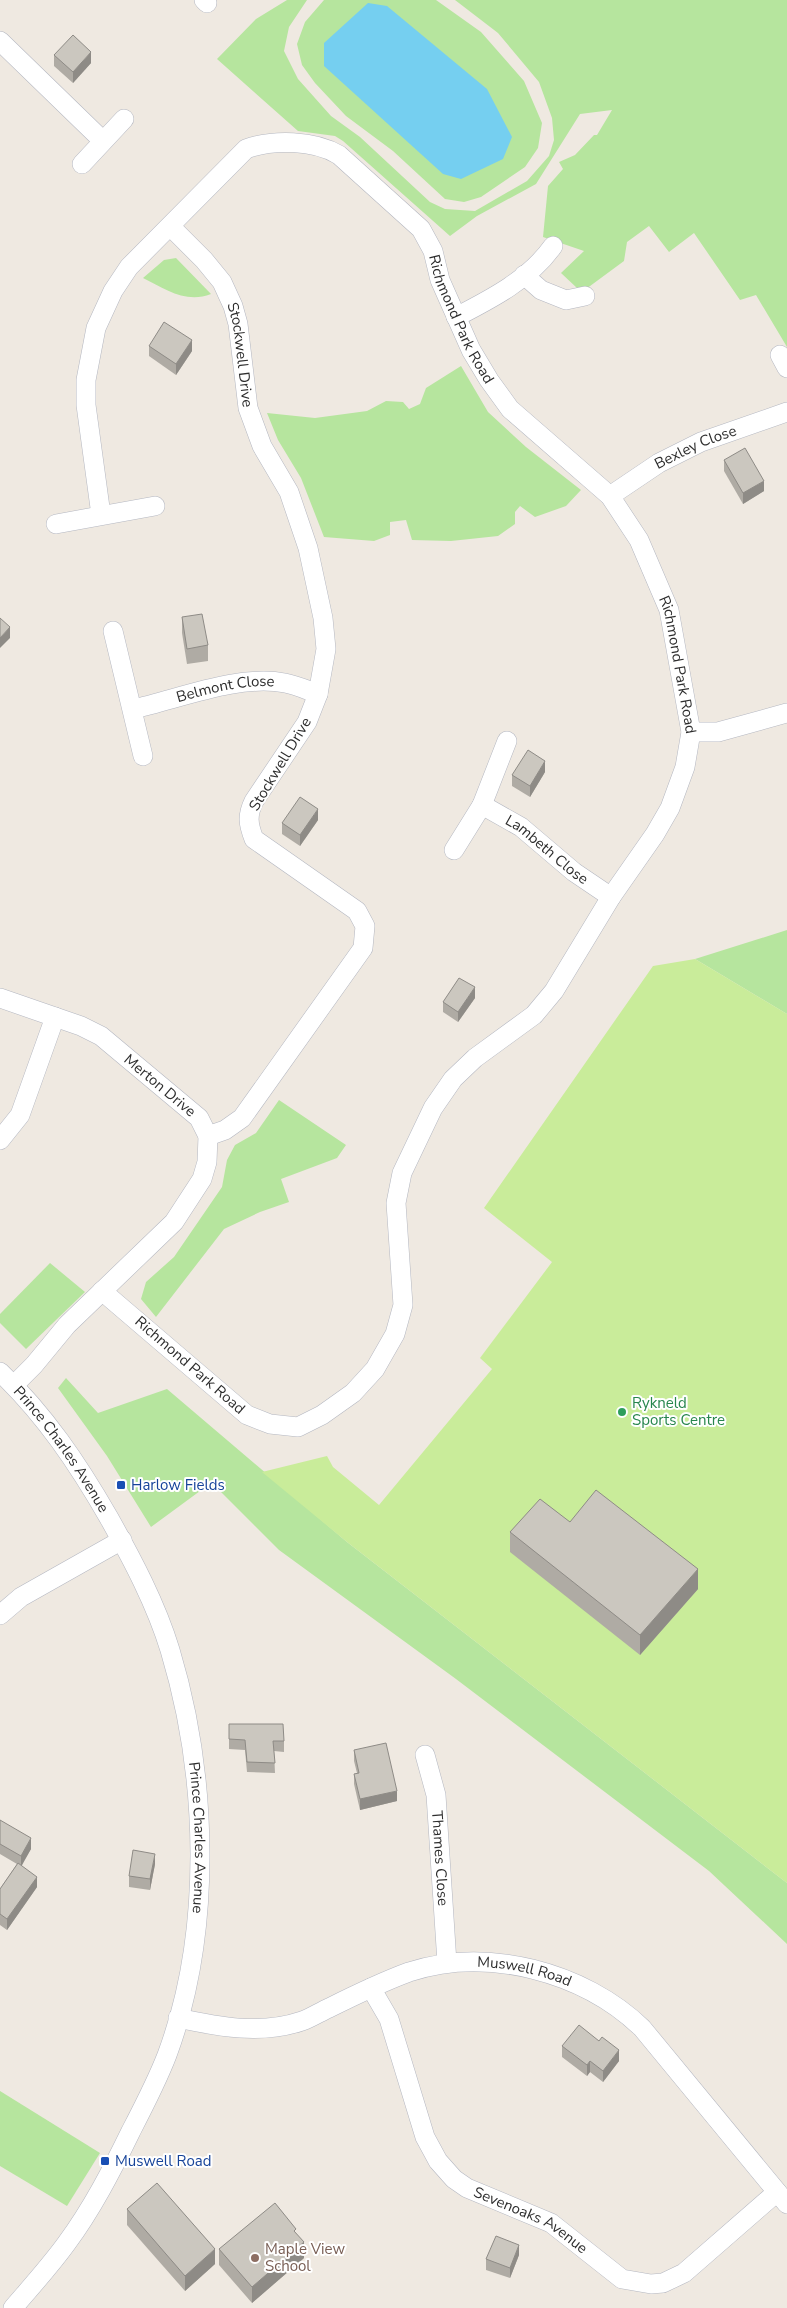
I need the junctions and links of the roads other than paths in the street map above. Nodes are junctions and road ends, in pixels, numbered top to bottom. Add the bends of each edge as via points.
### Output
1 (0, 41) edge
2 (124, 119) dead end
3 (102, 141) junction
4 (82, 164) dead end
5 (170, 227) junction
6 (553, 246) dead end
7 (524, 275) junction
8 (585, 296) dead end
9 (456, 317) junction
10 (787, 412) edge
11 (610, 496) junction
12 (155, 506) dead end
13 (101, 515) junction
14 (56, 524) dead end
15 (114, 631) dead end
16 (318, 694) junction
17 (133, 709) junction
18 (787, 713) edge
19 (691, 732) junction
20 (507, 741) dead end
21 (143, 756) dead end
22 (482, 805) junction
23 (454, 850) dead end
24 (611, 897) junction
25 (0, 998) edge
26 (55, 1017) junction
27 (208, 1136) junction
28 (0, 1140) edge
29 (102, 1291) junction
30 (0, 1372) edge
31 (14, 1385) junction
32 (122, 1540) junction
33 (0, 1614) edge
34 (426, 1755) dead end
35 (447, 1963) junction
36 (370, 1988) junction
37 (178, 2018) junction
38 (782, 2198) edge
39 (13, 2308) edge

1 - 3 street
2 - 3 street
3 - 4 street
5 - 9 street, Richmond Park Road via 246,149 262,143 328,148 421,229 433,251 440,280
5 - 13 street, Richmond Park Road via 129,267 96,328 86,380 86,405
5 - 16 street, Stockwell Drive via 222,282 233,306 248,408 262,446 289,492 318,589 326,649
6 - 7 street via 542,262
7 - 8 street via 541,290 566,300
7 - 9 street
9 - 11 street, Richmond Park Road via 489,380 510,409
10 - 11 street, Bexley Close via 701,442 659,463
11 - 19 street, Richmond Park Road via 639,540 669,610
12 - 13 street
13 - 14 street
15 - 17 street
16 - 17 street, Belmont Close via 285,683 257,681 196,691
16 - 27 street, Stockwell Drive via 307,722 254,801 248,813 248,826 254,839 357,911 365,926 363,948 242,1118 225,1130
17 - 21 street
18 - 19 street via 718,732
19 - 24 street, Richmond Park Road via 685,767 670,808
20 - 22 street
22 - 23 street
22 - 24 street, Lambeth Close via 521,827 574,872
24 - 29 street, Richmond Park Road via 554,992 528,1020 475,1058 454,1079 433,1108 402,1173 396,1203 403,1305 395,1334 376,1370 353,1393 298,1427 270,1424 247,1416
25 - 26 street, Merton Drive
26 - 27 street, Merton Drive via 101,1036 199,1118
26 - 28 street via 20,1115
27 - 29 street via 207,1162 202,1179 174,1222
29 - 31 street
30 - 31 street, Prince Charles Avenue
31 - 32 street, Prince Charles Avenue via 53,1429 84,1474
32 - 33 street via 30,1592
32 - 37 street, Prince Charles Avenue via 170,1648 182,1698 198,1801 202,1852 199,1887 186,1984
34 - 35 street, Thames Close via 436,1795
35 - 36 street, Muswell Road via 411,1972
35 - 38 street, Muswell Road via 480,1961 522,1968 576,1984 615,2006 652,2038
36 - 37 street, Muswell Road via 303,2021 276,2027 213,2026
36 - 38 street, Sevenoaks Avenue via 389,2019 425,2137 446,2172 467,2188 551,2223 622,2279 651,2284 675,2278
37 - 39 street, Prince Charles Avenue via 166,2056 100,2192 66,2244

